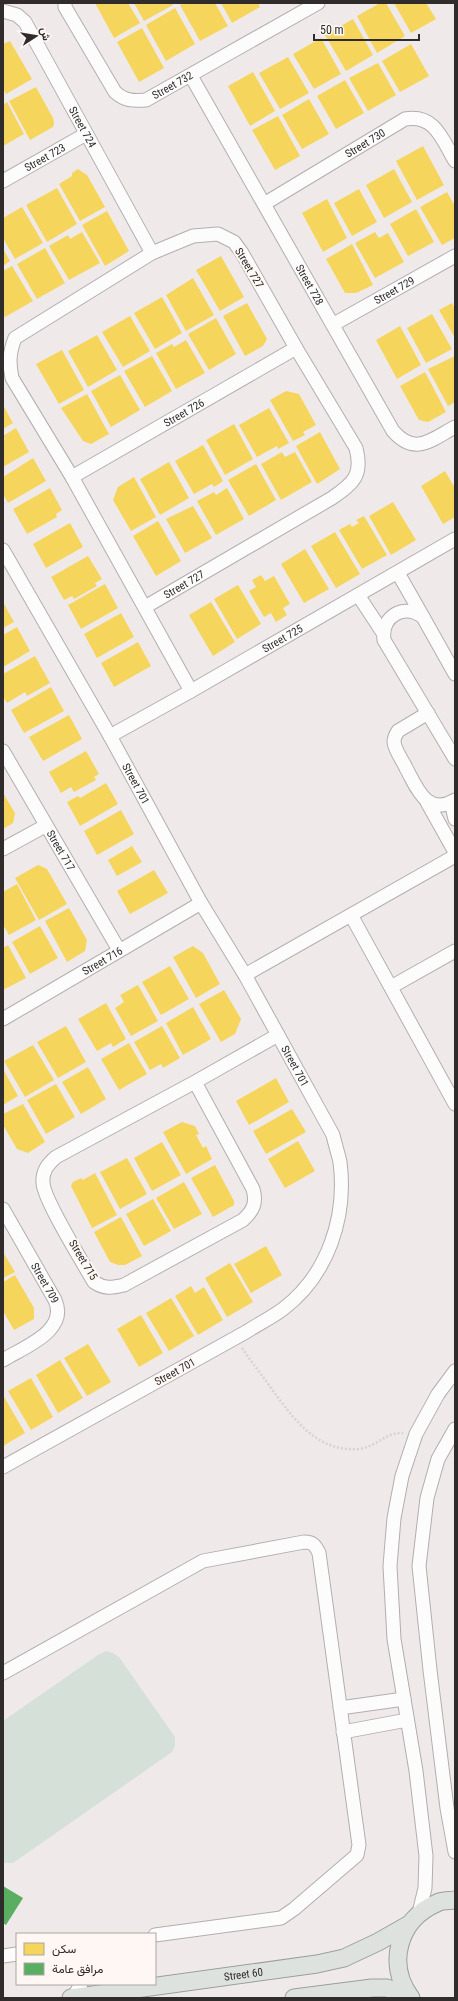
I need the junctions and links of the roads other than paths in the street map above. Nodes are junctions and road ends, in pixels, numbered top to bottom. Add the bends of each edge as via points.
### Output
1 (65, 3) edge
2 (318, 3) edge
3 (3, 11) edge
4 (191, 76) junction
5 (86, 134) junction
6 (455, 161) edge
7 (3, 181) edge
8 (264, 204) junction
9 (152, 253) junction
10 (455, 256) edge
11 (334, 324) junction
12 (296, 348) junction
13 (455, 427) edge
14 (72, 477) junction
15 (455, 540) edge
16 (3, 550) edge
17 (398, 573) junction
18 (358, 595) junction
19 (145, 607) junction
20 (423, 617) junction
21 (383, 633) junction
22 (455, 674) edge
23 (191, 691) junction
24 (428, 713) junction
25 (110, 736) junction
26 (3, 751) edge
27 (455, 759) edge
28 (453, 801) edge
29 (428, 802) junction
30 (455, 819) edge
31 (46, 826) junction
32 (3, 849) edge
33 (455, 852) edge
34 (455, 856) edge
35 (201, 903) junction
36 (351, 915) junction
37 (119, 950) junction
38 (455, 951) edge
39 (245, 975) junction
40 (391, 987) junction
41 (3, 1019) edge
42 (278, 1035) junction
43 (195, 1082) junction
44 (455, 1104) edge
45 (3, 1209) edge
46 (3, 1360) edge
47 (455, 1371) edge
48 (455, 1428) edge
49 (3, 1467) edge
50 (3, 1673) edge
51 (404, 1699) junction
52 (340, 1708) junction
53 (407, 1720) junction
54 (343, 1732) junction
55 (455, 1852) edge
56 (455, 1900) edge
57 (413, 1919) junction
58 (156, 1935) edge
59 (16, 1954) edge
60 (3, 1956) edge
61 (156, 1983) edge
62 (80, 1985) edge
63 (135, 1985) edge
64 (109, 1988) edge
65 (72, 1998) edge
66 (294, 1998) edge
67 (411, 1998) edge

1 - 4 street, Street 732 via 108,82 123,99 146,100
2 - 4 street, Street 732
3 - 5 street, Street 724 via 17,15 25,22
4 - 8 street, Street 728
5 - 7 street, Street 723
5 - 9 street, Street 724
6 - 8 street, Street 730 via 436,128 427,121 416,118 405,120
8 - 11 street, Street 728
9 - 12 street, Street 727 via 193,236 206,234 218,234 234,242
9 - 14 street, Street 727 via 16,338 10,353 12,378
10 - 11 street, Street 729
11 - 13 street, Street 728 via 393,431 400,438 409,444 419,445
12 - 14 street, Street 726
12 - 19 street, Street 727 via 356,448 360,462 357,477 332,498
14 - 19 street, Street 727
15 - 17 street, Street 725
16 - 25 street, Street 701
17 - 18 street, Street 725
17 - 20 street
18 - 21 street
18 - 23 street, Street 725
19 - 23 street, Street 727
20 - 21 street via 411,611 398,612 387,620
20 - 22 street
21 - 24 street via 384,640
23 - 25 street, Street 725
24 - 27 street
24 - 29 street via 398,731 394,740 394,745 422,798
25 - 35 street, Street 701
26 - 31 street, Street 717
28 - 29 street via 439,805
28 - 30 street
29 - 33 street
31 - 32 street
31 - 37 street, Street 717
34 - 36 street
35 - 37 street, Street 716
35 - 39 street, Street 701
36 - 39 street
36 - 40 street
37 - 41 street, Street 716
38 - 40 street
39 - 42 street, Street 701
40 - 44 street
42 - 43 street, Street 715
42 - 49 street, Street 701 via 333,1135 340,1161 339,1212 328,1252 317,1273 283,1309 234,1339
43 - 43 street, Street 715 via 56,1157 48,1164 44,1173 44,1192 94,1282 100,1286 107,1288 124,1285 243,1220 254,1207 256,1196 253,1189
45 - 46 street, Street 709 via 58,1307 53,1328 45,1336
47 - 51 street via 438,1394 416,1434 402,1476 394,1518 390,1566 394,1639
48 - 55 street via 438,1459 427,1498 419,1566 445,1793
50 - 52 street via 203,1561 311,1542 319,1553
51 - 52 street
51 - 53 street
52 - 54 street
53 - 54 street
53 - 57 street via 426,1856 425,1888
54 - 58 street via 359,1845 354,1859 281,1918
56 - 57 main road, Street 60 via 438,1902
57 - 61 main road, Street 60 via 378,1942 344,1958 317,1964
57 - 67 main road via 398,1948 399,1974
59 - 60 street
62 - 65 street
63 - 64 main road, Street 60
64 - 65 main road, Street 60
66 - 67 main road via 372,1988 387,1988

